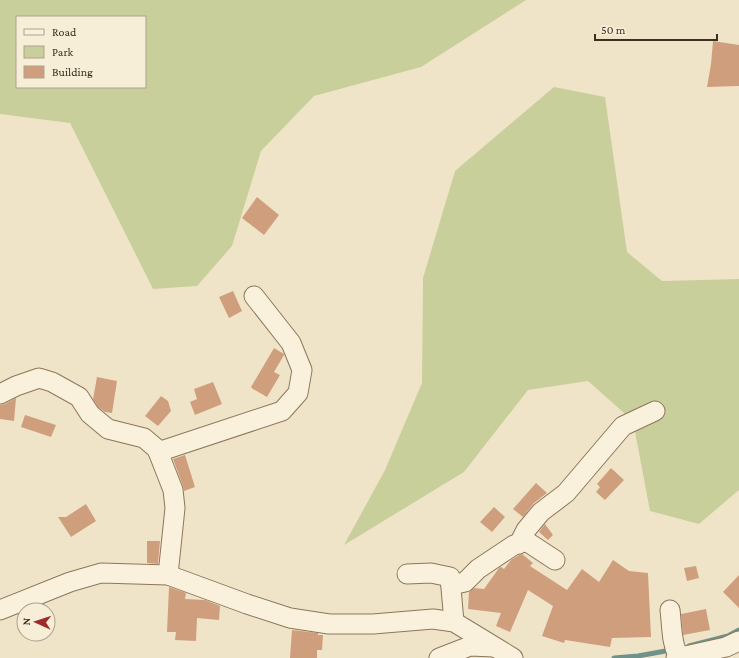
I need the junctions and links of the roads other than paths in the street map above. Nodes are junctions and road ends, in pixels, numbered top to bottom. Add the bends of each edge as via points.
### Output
1 (254, 296) dead end
2 (0, 394) edge
3 (655, 410) dead end
4 (158, 452) junction
5 (519, 544) junction
6 (555, 560) dead end
7 (407, 574) dead end
8 (168, 575) junction
9 (451, 585) junction
10 (0, 610) edge
11 (670, 610) dead end
12 (454, 622) junction
13 (739, 641) edge
14 (495, 647) junction
15 (677, 652) edge
16 (438, 658) edge
17 (513, 658) edge

1 - 4 street via 291,343 302,370 298,393 282,411
2 - 4 street via 39,378 52,382 79,397 90,414 108,429 144,438
3 - 5 street via 623,426 566,493 541,512 526,530
4 - 8 street via 173,490 175,508
5 - 6 street via 526,541
5 - 9 street via 478,569 466,582
7 - 9 street via 431,573 450,577
8 - 10 street via 101,573 70,582
8 - 12 street via 290,618 329,624 373,624 433,619
9 - 12 street
11 - 15 street
12 - 14 street
13 - 15 street via 726,647
14 - 16 street via 470,646
14 - 17 street

